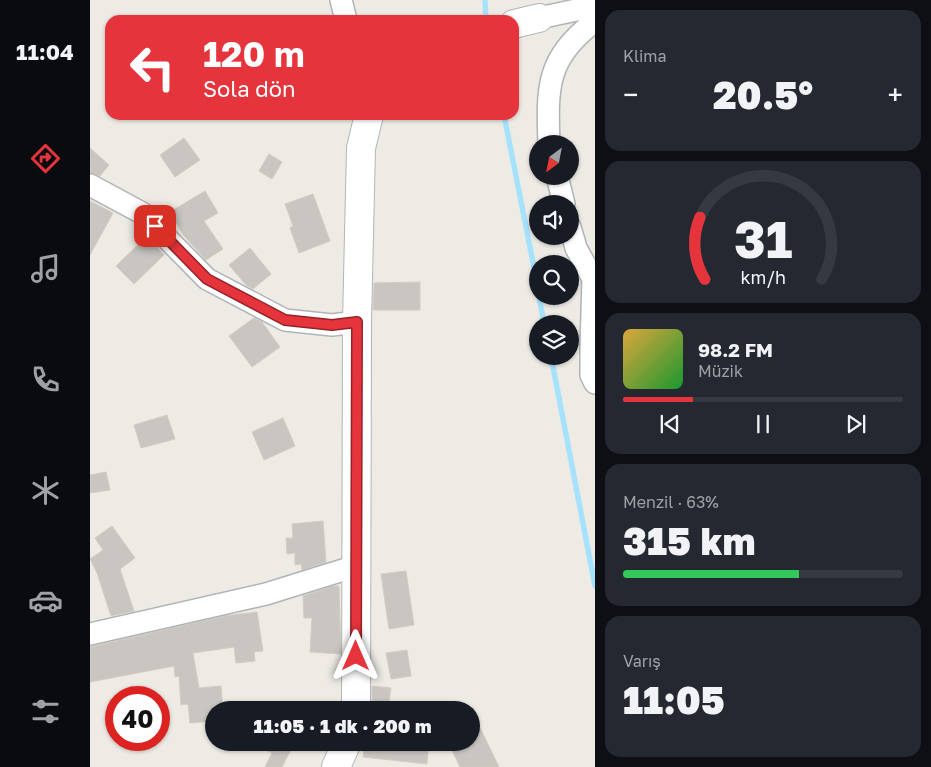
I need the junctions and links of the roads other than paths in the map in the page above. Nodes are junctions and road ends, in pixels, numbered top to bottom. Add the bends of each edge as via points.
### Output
1 (341, 0) edge
2 (595, 6) edge
3 (345, 15) edge
4 (526, 21) edge
5 (595, 22) edge
6 (368, 120) edge
7 (549, 135) edge
8 (90, 186) edge
9 (575, 245) edge
10 (357, 322) junction
11 (595, 383) edge
12 (356, 566) junction
13 (90, 634) edge
14 (356, 701) edge
15 (343, 751) edge
16 (336, 767) edge

1 - 3 street
2 - 4 street
5 - 7 street via 563,50 552,76
6 - 10 street via 361,148
8 - 10 street via 142,213 207,279 285,320 332,325
9 - 11 street via 593,279 591,375
10 - 12 street
12 - 13 street via 266,594
12 - 14 street
15 - 16 street

